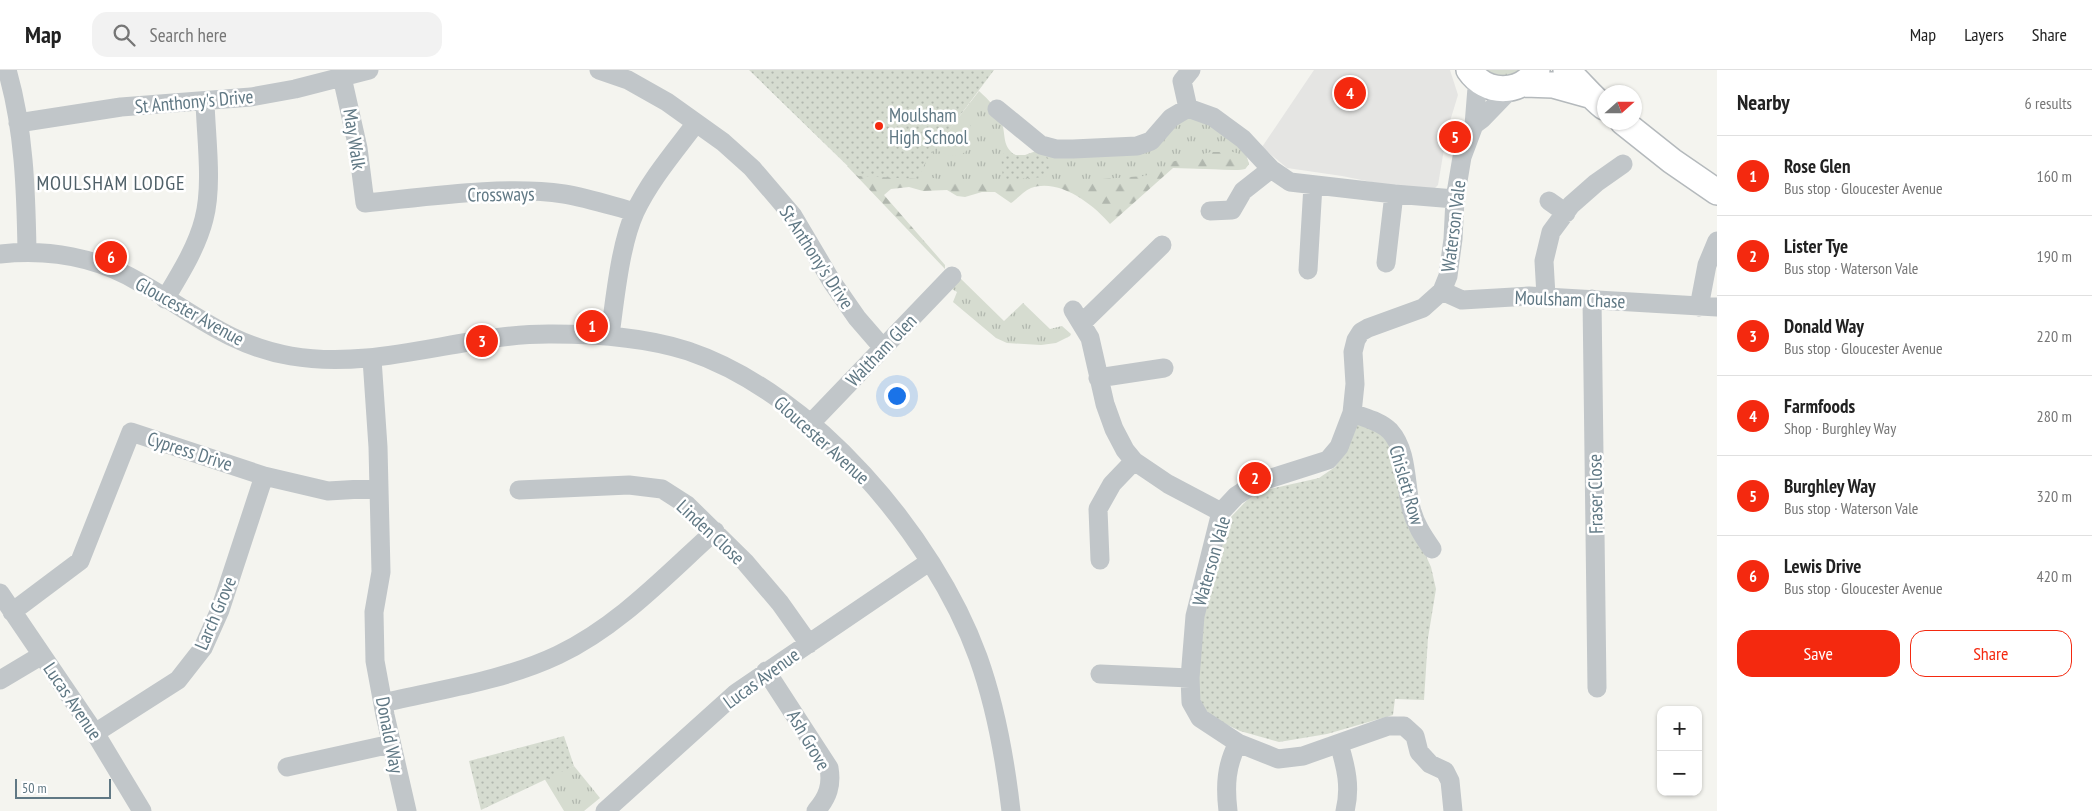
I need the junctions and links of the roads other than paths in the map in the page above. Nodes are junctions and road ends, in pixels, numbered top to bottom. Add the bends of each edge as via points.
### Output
1 (7, 70) edge
2 (369, 70) edge
3 (599, 70) edge
4 (1190, 70) edge
5 (1566, 70) edge
6 (1471, 73) edge
7 (342, 77) junction
8 (1524, 81) edge
9 (1597, 101) edge
10 (204, 102) junction
11 (1188, 108) junction
12 (997, 109) dead end
13 (18, 123) junction
14 (696, 124) junction
15 (1474, 125) junction
16 (1633, 130) edge
17 (1623, 164) dead end
18 (1271, 169) junction
19 (1314, 185) junction
20 (1717, 192) edge
21 (1394, 194) junction
22 (1455, 199) junction
23 (1549, 201) dead end
24 (365, 203) joint
25 (1210, 211) dead end
26 (635, 212) junction
27 (1566, 213) junction
28 (1717, 240) edge
29 (1162, 245) dead end
30 (27, 251) junction
31 (0, 254) edge
32 (1386, 263) dead end
33 (1308, 270) dead end
34 (952, 276) dead end
35 (1442, 291) junction
36 (1546, 296) junction
37 (166, 299) junction
38 (1592, 299) junction
39 (1708, 307) edge
40 (610, 335) junction
41 (883, 348) junction
42 (372, 359) junction
43 (1164, 368) dead end
44 (1098, 378) junction
45 (1352, 413) junction
46 (810, 424) junction
47 (1134, 461) junction
48 (264, 476) junction
49 (380, 488) junction
50 (519, 490) dead end
51 (1221, 512) junction
52 (715, 530) junction
53 (1432, 549) dead end
54 (1100, 560) dead end
55 (929, 562) junction
56 (0, 593) edge
57 (12, 612) junction
58 (809, 644) junction
59 (42, 655) junction
60 (766, 671) junction
61 (1100, 674) dead end
62 (1190, 678) junction
63 (0, 680) edge
64 (1597, 688) dead end
65 (383, 703) junction
66 (96, 733) junction
67 (1238, 743) junction
68 (391, 744) junction
69 (1339, 744) junction
70 (287, 767) dead end
71 (142, 811) edge
72 (407, 811) edge
73 (605, 811) edge
74 (817, 811) edge
75 (1012, 811) edge
76 (1228, 811) edge
77 (1345, 811) edge
78 (1453, 811) edge

1 - 13 street
2 - 7 street, St Anthony's Drive
3 - 14 street, St Anthony's Drive via 628,80 667,102
4 - 11 street via 1182,81
5 - 9 main road
6 - 8 main road via 1492,88
6 - 15 street, Waterson Vale via 1477,88
7 - 10 street, St Anthony's Drive via 260,96
7 - 24 street, May Walk via 358,148
8 - 9 main road via 1553,85
8 - 15 street, Waterson Vale
10 - 13 street, St Anthony's Drive via 103,109
10 - 37 street via 208,178 204,218 186,263
11 - 12 street via 1171,118 1151,141 1138,146 1073,150 1041,145
11 - 18 street via 1213,118 1243,139
13 - 30 street via 26,192
14 - 26 street
14 - 41 street, St Anthony's Drive via 723,142 752,168 793,216 832,282
15 - 22 street, Waterson Vale via 1462,157
16 - 20 main road
17 - 27 street via 1596,183
18 - 19 street via 1290,182
18 - 25 street via 1243,191 1232,210
19 - 21 street
19 - 33 street
21 - 22 street
21 - 32 street
22 - 35 street, Waterson Vale via 1448,276
23 - 27 street
24 - 26 street, Crossways via 505,192 551,193
26 - 40 street via 616,285
27 - 36 street via 1551,232 1544,261
28 - 39 street, Moulsham Chase via 1707,265
29 - 44 street via 1078,317 1090,338
30 - 31 street, Gloucester Avenue
30 - 37 street, Gloucester Avenue via 65,255 105,265
34 - 41 street, Waltham Glen
35 - 36 street, Moulsham Chase via 1462,300
35 - 45 street, Waterson Vale via 1423,308 1361,332 1353,352 1355,384
36 - 38 street, Moulsham Chase
37 - 42 street, Gloucester Avenue via 198,320 264,350 317,360
38 - 39 street, Moulsham Chase
38 - 64 street, Fraser Close
40 - 42 street, Gloucester Avenue via 548,334 474,340
40 - 46 street, Gloucester Avenue via 686,350 717,362 778,398
41 - 46 street, Waltham Glen
42 - 49 street, Donald Way
43 - 44 street
44 - 47 street via 1114,430
45 - 51 street, Waterson Vale via 1339,447 1328,460 1256,483 1236,496
45 - 53 street, Chislett Row via 1375,421 1390,431 1406,471 1420,533
46 - 55 street, Gloucester Avenue via 878,492
47 - 51 street via 1168,484
47 - 54 street via 1112,484 1098,509
48 - 49 street, Cypress Drive via 328,490
48 - 57 street, Cypress Drive via 131,432 80,561
48 - 66 street, Larch Grove via 220,610 203,648 178,680
49 - 65 street, Donald Way via 381,572 374,612 375,661
50 - 52 street, Linden Close via 629,485 662,489 687,505
51 - 62 street, Waterson Vale via 1195,616
52 - 58 street, Linden Close via 780,603
52 - 65 street via 636,603 558,655 467,685
55 - 58 street, Lucas Avenue
55 - 75 street, Gloucester Avenue via 959,612 989,690 1006,761
56 - 57 street, Lucas Avenue
57 - 59 street, Lucas Avenue
58 - 60 street, Lucas Avenue
59 - 63 street
59 - 66 street, Lucas Avenue
60 - 73 street, Lucas Avenue via 736,693
60 - 74 street, Ash Grove via 829,768 830,788
61 - 62 street
62 - 67 street, Waterson Vale via 1192,702 1200,718
65 - 68 street, Donald Way
66 - 71 street, Lucas Avenue
67 - 69 street, Waterson Vale via 1278,759 1303,756
67 - 76 street via 1226,778
68 - 70 street
68 - 72 street, Donald Way
69 - 77 street via 1349,790
69 - 78 street, Waterson Vale via 1388,726 1404,726 1414,736 1419,752 1430,764 1446,771

